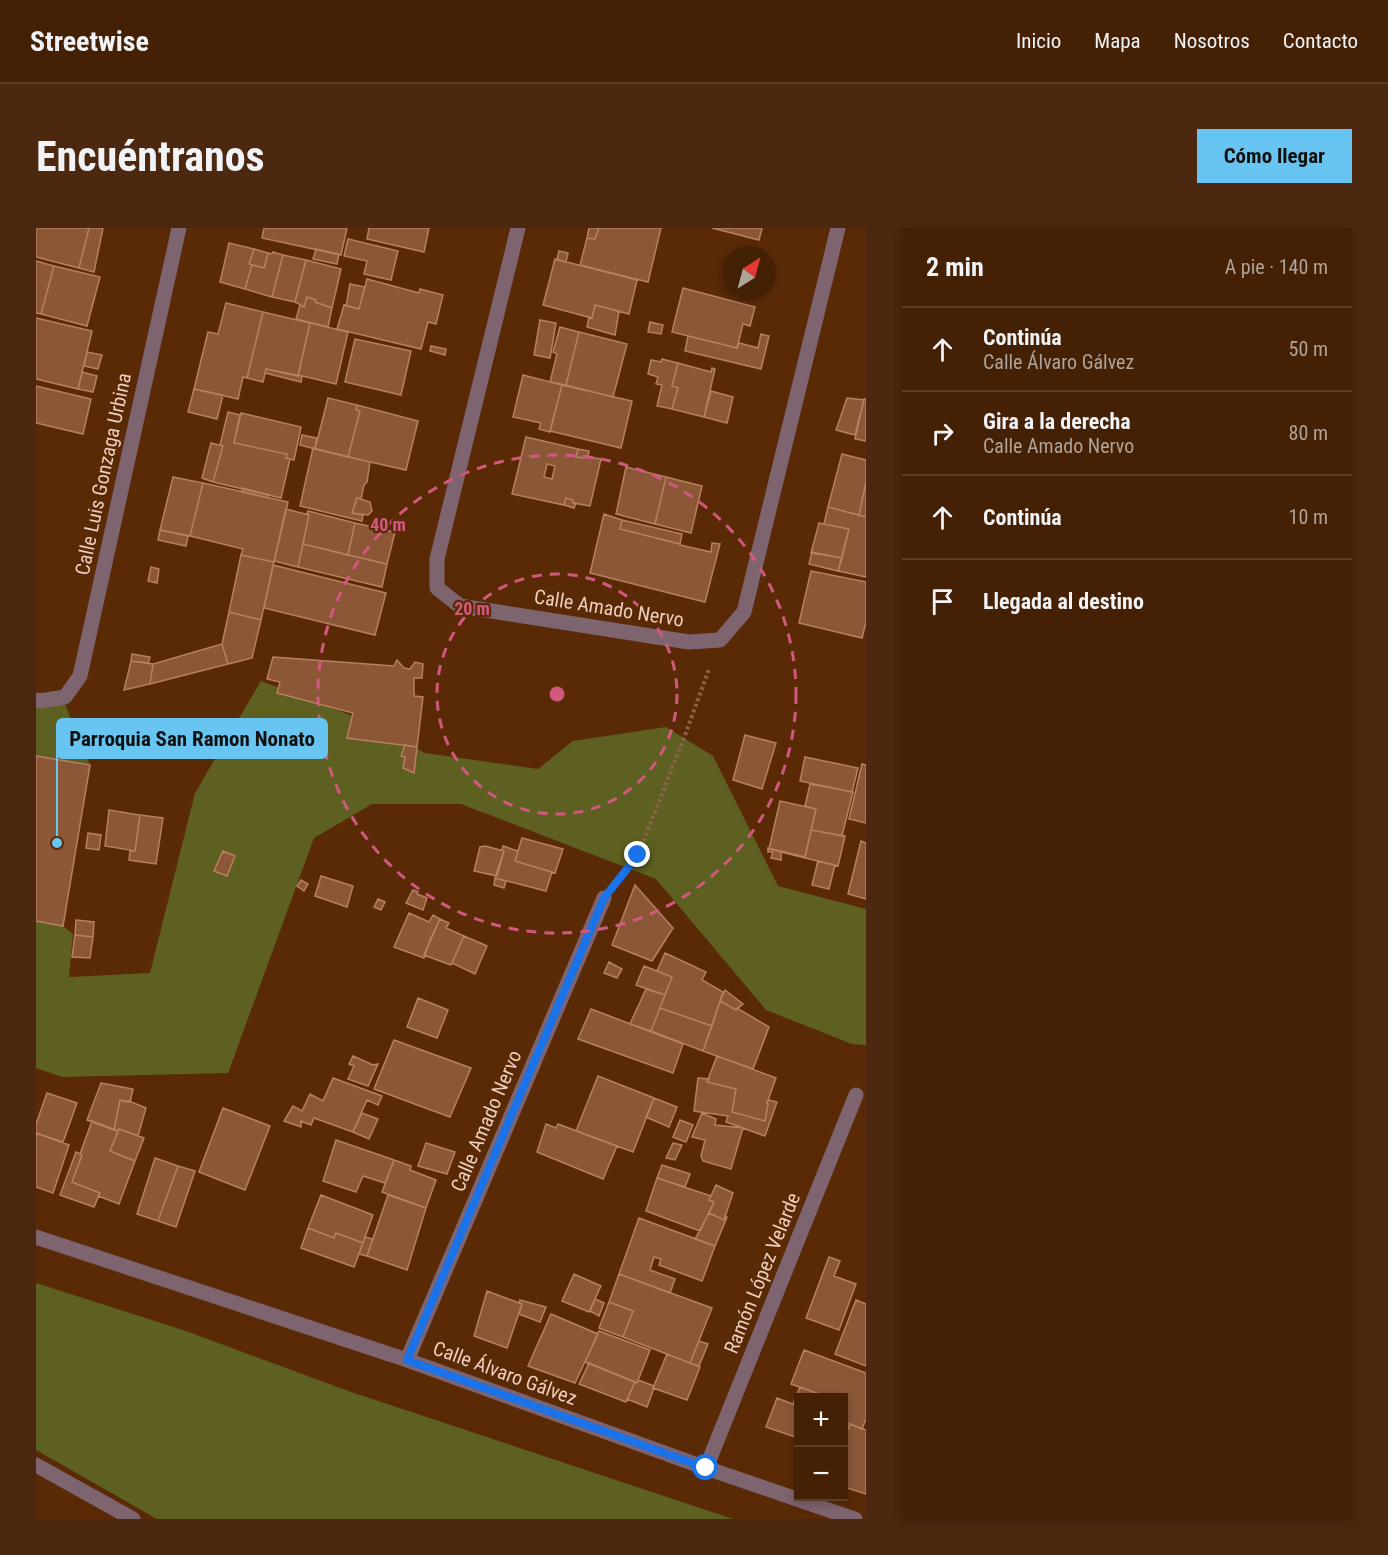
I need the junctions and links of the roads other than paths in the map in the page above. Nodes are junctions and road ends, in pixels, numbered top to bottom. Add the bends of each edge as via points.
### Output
1 (179, 228) edge
2 (518, 228) edge
3 (838, 228) edge
4 (36, 700) edge
5 (604, 898) road end
6 (856, 1095) dead end
7 (36, 1237) edge
8 (407, 1360) junction
9 (36, 1465) edge
10 (706, 1468) junction
11 (133, 1519) edge
12 (855, 1519) edge

1 - 4 street, Calle Luis Gonzaga Urbina via 80,676 65,697
2 - 3 street, Calle Amado Nervo via 437,559 437,588 460,606 689,642 720,640 744,612
5 - 8 street, Calle Amado Nervo
6 - 10 street, Ramón López Velarde
7 - 8 street, Calle Álvaro Gálvez
8 - 10 street, Calle Álvaro Gálvez
9 - 11 street
10 - 12 street, Calle Álvaro Gálvez

